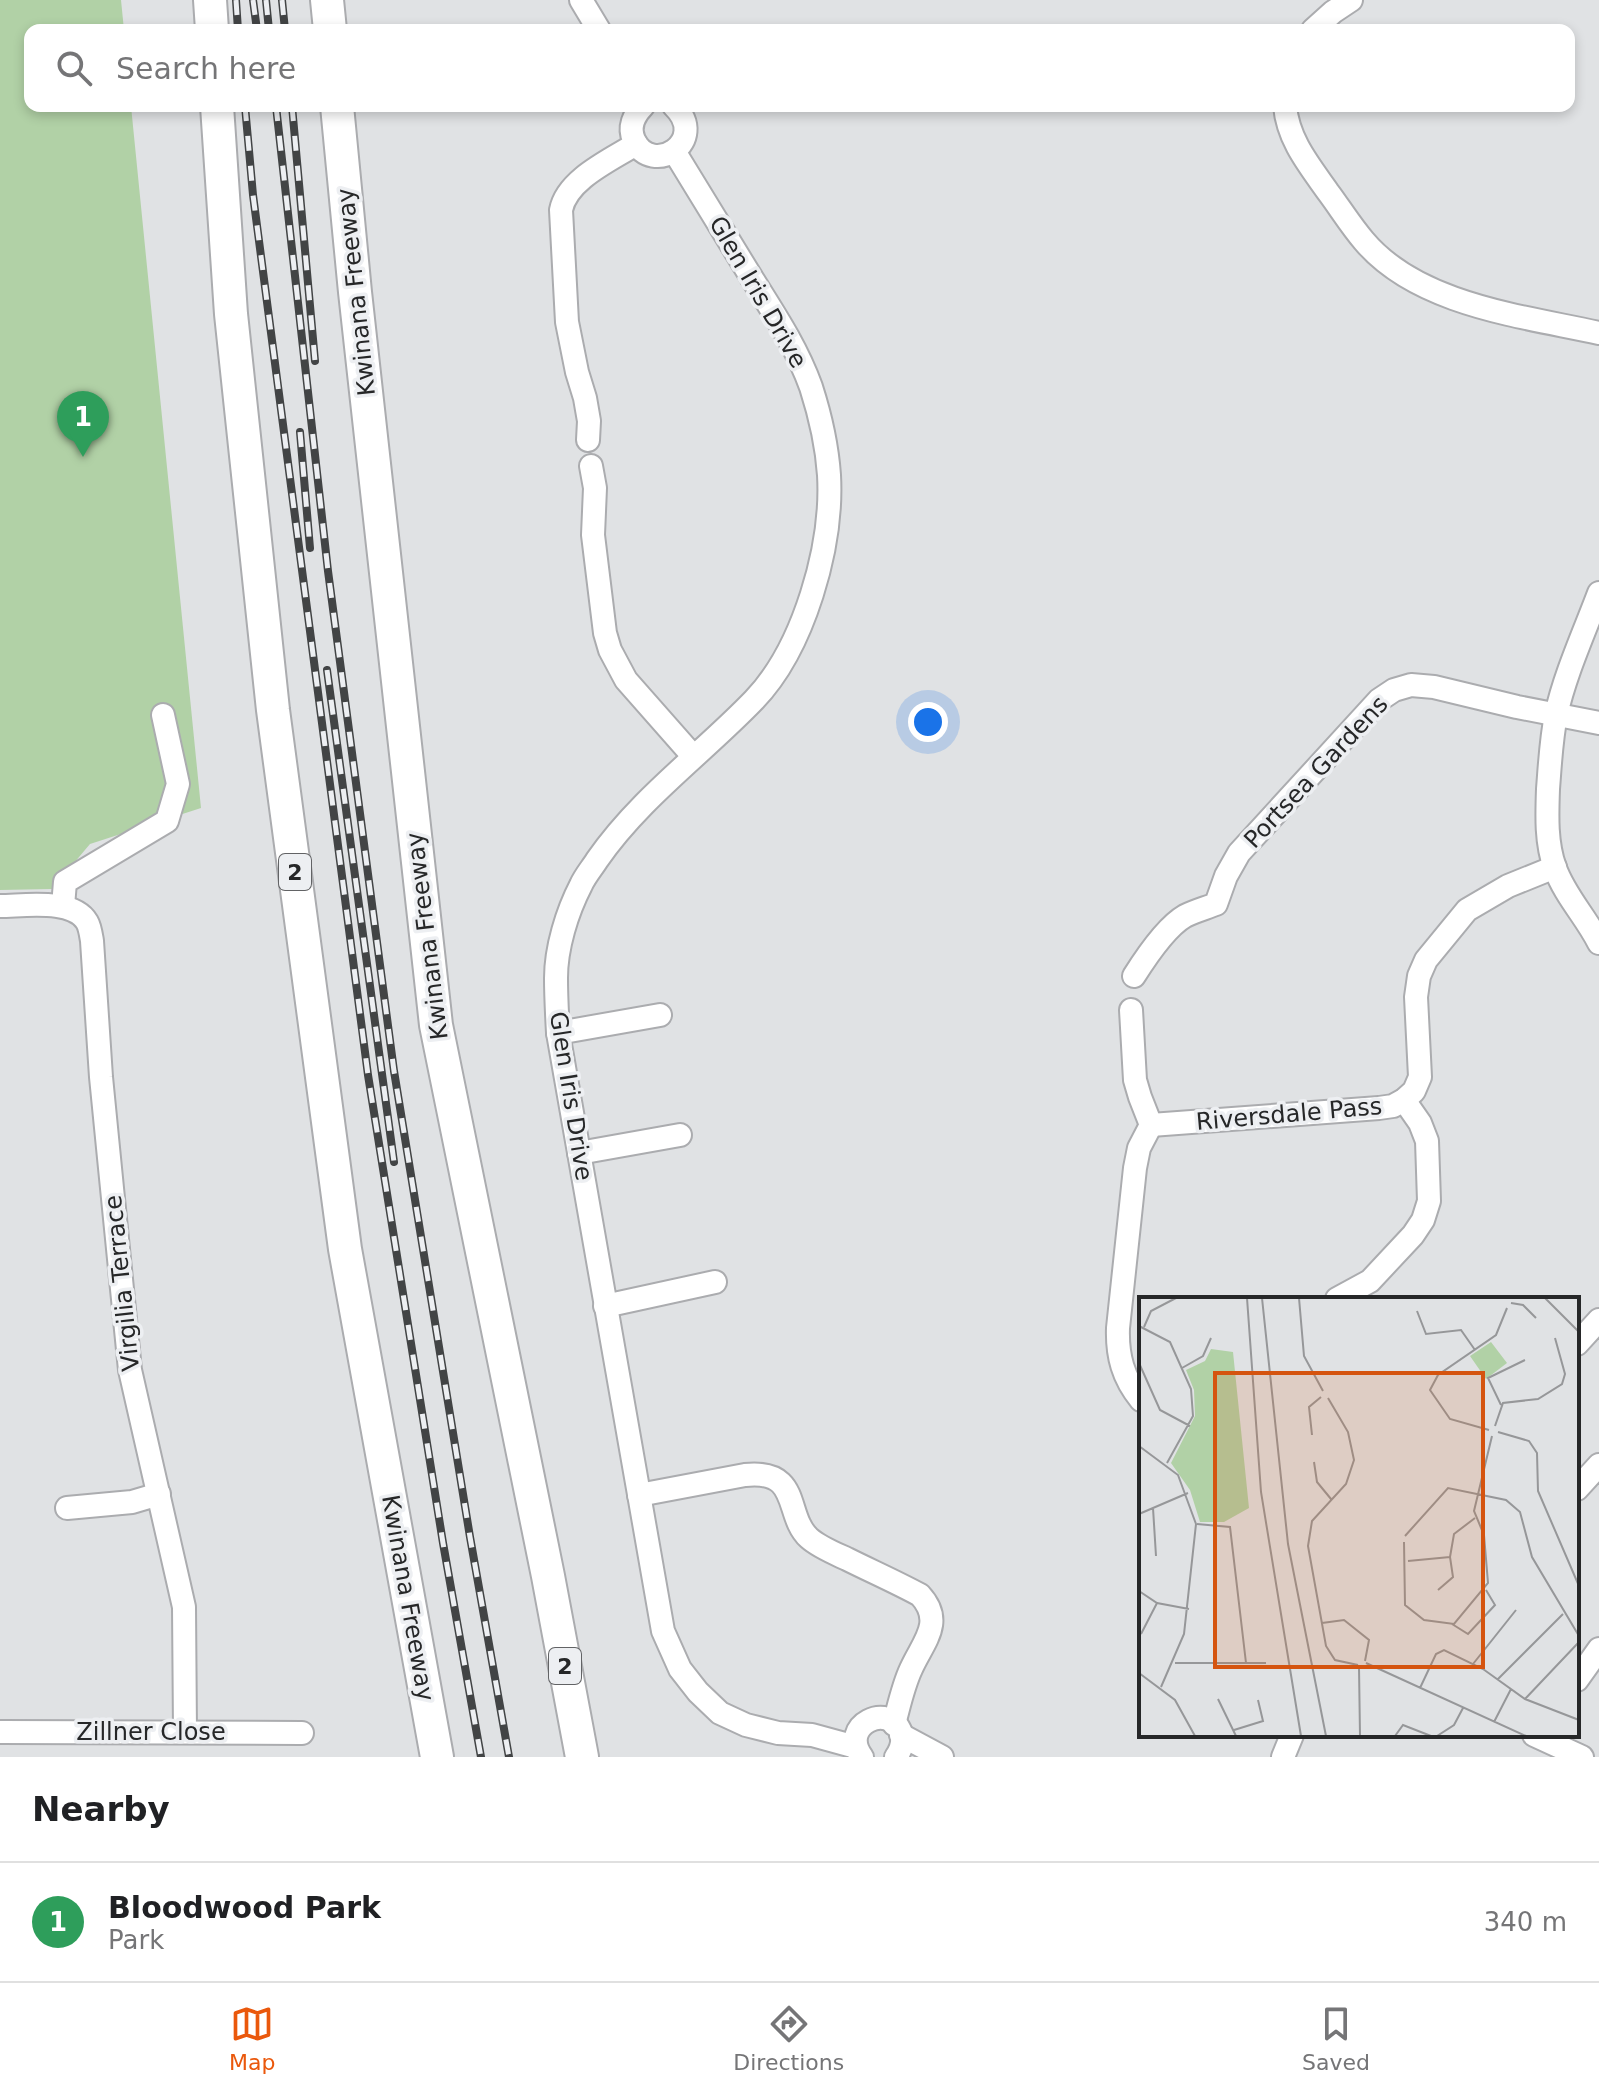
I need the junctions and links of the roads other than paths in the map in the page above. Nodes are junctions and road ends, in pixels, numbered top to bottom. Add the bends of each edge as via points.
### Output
1 (210, 0) edge
2 (327, 0) edge
3 (581, 0) edge
4 (1351, 0) edge
5 (212, 24) edge
6 (329, 24) edge
7 (595, 24) edge
8 (1320, 24) edge
9 (217, 112) edge
10 (338, 112) edge
11 (637, 112) edge
12 (681, 112) edge
13 (1285, 112) edge
14 (636, 144) junction
15 (674, 151) junction
16 (1599, 333) edge
17 (588, 440) dead end
18 (591, 466) dead end
19 (1597, 600) edge
20 (1557, 714) junction
21 (163, 715) dead end
22 (1599, 723) edge
23 (693, 756) junction
24 (1555, 867) junction
25 (0, 906) edge
26 (63, 906) junction
27 (1599, 943) edge
28 (1134, 976) dead end
29 (1131, 1010) dead end
30 (660, 1015) dead end
31 (558, 1033) junction
32 (1404, 1100) junction
33 (1151, 1125) junction
34 (680, 1135) dead end
35 (579, 1153) junction
36 (715, 1282) dead end
37 (1341, 1297) edge
38 (605, 1306) junction
39 (1599, 1320) edge
40 (1579, 1342) edge
41 (1139, 1398) edge
42 (1599, 1465) edge
43 (1579, 1487) edge
44 (159, 1494) junction
45 (639, 1495) junction
46 (67, 1508) dead end
47 (548, 1576) junction
48 (1599, 1649) edge
49 (1579, 1677) edge
50 (0, 1732) edge
51 (185, 1732) junction
52 (302, 1733) dead end
53 (1291, 1737) edge
54 (1541, 1737) edge
55 (885, 1741) edge
56 (437, 1757) edge
57 (582, 1757) edge
58 (589, 1757) edge
59 (942, 1757) edge
60 (1283, 1757) edge
61 (1582, 1757) edge

1 - 5 highway
2 - 6 highway
3 - 7 street
4 - 8 street
9 - 56 highway, Kwinana Freeway / 2 via 231,314 275,725 345,1249
10 - 47 highway, Kwinana Freeway / 2 via 436,1025
11 - 14 street via 631,123
12 - 15 street via 686,134
13 - 16 street via 1293,139 1310,167 1365,242 1402,274 1460,300
14 - 15 street via 653,156
14 - 17 street via 581,179 562,204 567,322 589,421
15 - 23 street, Glen Iris Drive via 797,351 823,432 829,476 819,571 796,637 756,698
18 - 23 street via 593,535 613,658
19 - 20 street
20 - 22 street, Portsea Gardens
20 - 24 street via 1547,822
20 - 28 street, Portsea Gardens via 1434,687 1394,690 1239,853 1216,904 1171,927
21 - 26 street via 178,784 167,821 65,882
23 - 31 street, Glen Iris Drive via 616,833 582,883 568,915 556,975
24 - 27 street
24 - 32 street, Riversdale Pass via 1467,910 1426,960 1416,997 1420,1077
25 - 26 street
26 - 44 street, Virgilia Terrace via 88,923 92,941 130,1370
29 - 33 street via 1135,1080
30 - 31 street
31 - 35 street, Glen Iris Drive
32 - 33 street, Riversdale Pass via 1379,1108
32 - 37 street via 1427,1141 1429,1201 1423,1220 1370,1281
33 - 41 street via 1135,1168 1118,1328 1121,1368
34 - 35 street
35 - 38 street, Glen Iris Drive
36 - 38 street
38 - 45 street, Glen Iris Drive
39 - 40 street
42 - 43 street
44 - 46 street
44 - 51 street, Virgilia Terrace via 184,1607
45 - 55 street, Glen Iris Drive via 663,1631 680,1669 698,1692 720,1713 746,1725 778,1733
45 - 55 street via 757,1474 772,1478 790,1494 808,1537 920,1595 932,1614 929,1634
47 - 57 highway, Kwinana Freeway / 2
47 - 58 highway
48 - 49 street
50 - 51 street, Zillner Close
51 - 52 street, Zillner Close
53 - 60 street
54 - 61 street
55 - 59 street, Glen Iris Drive

